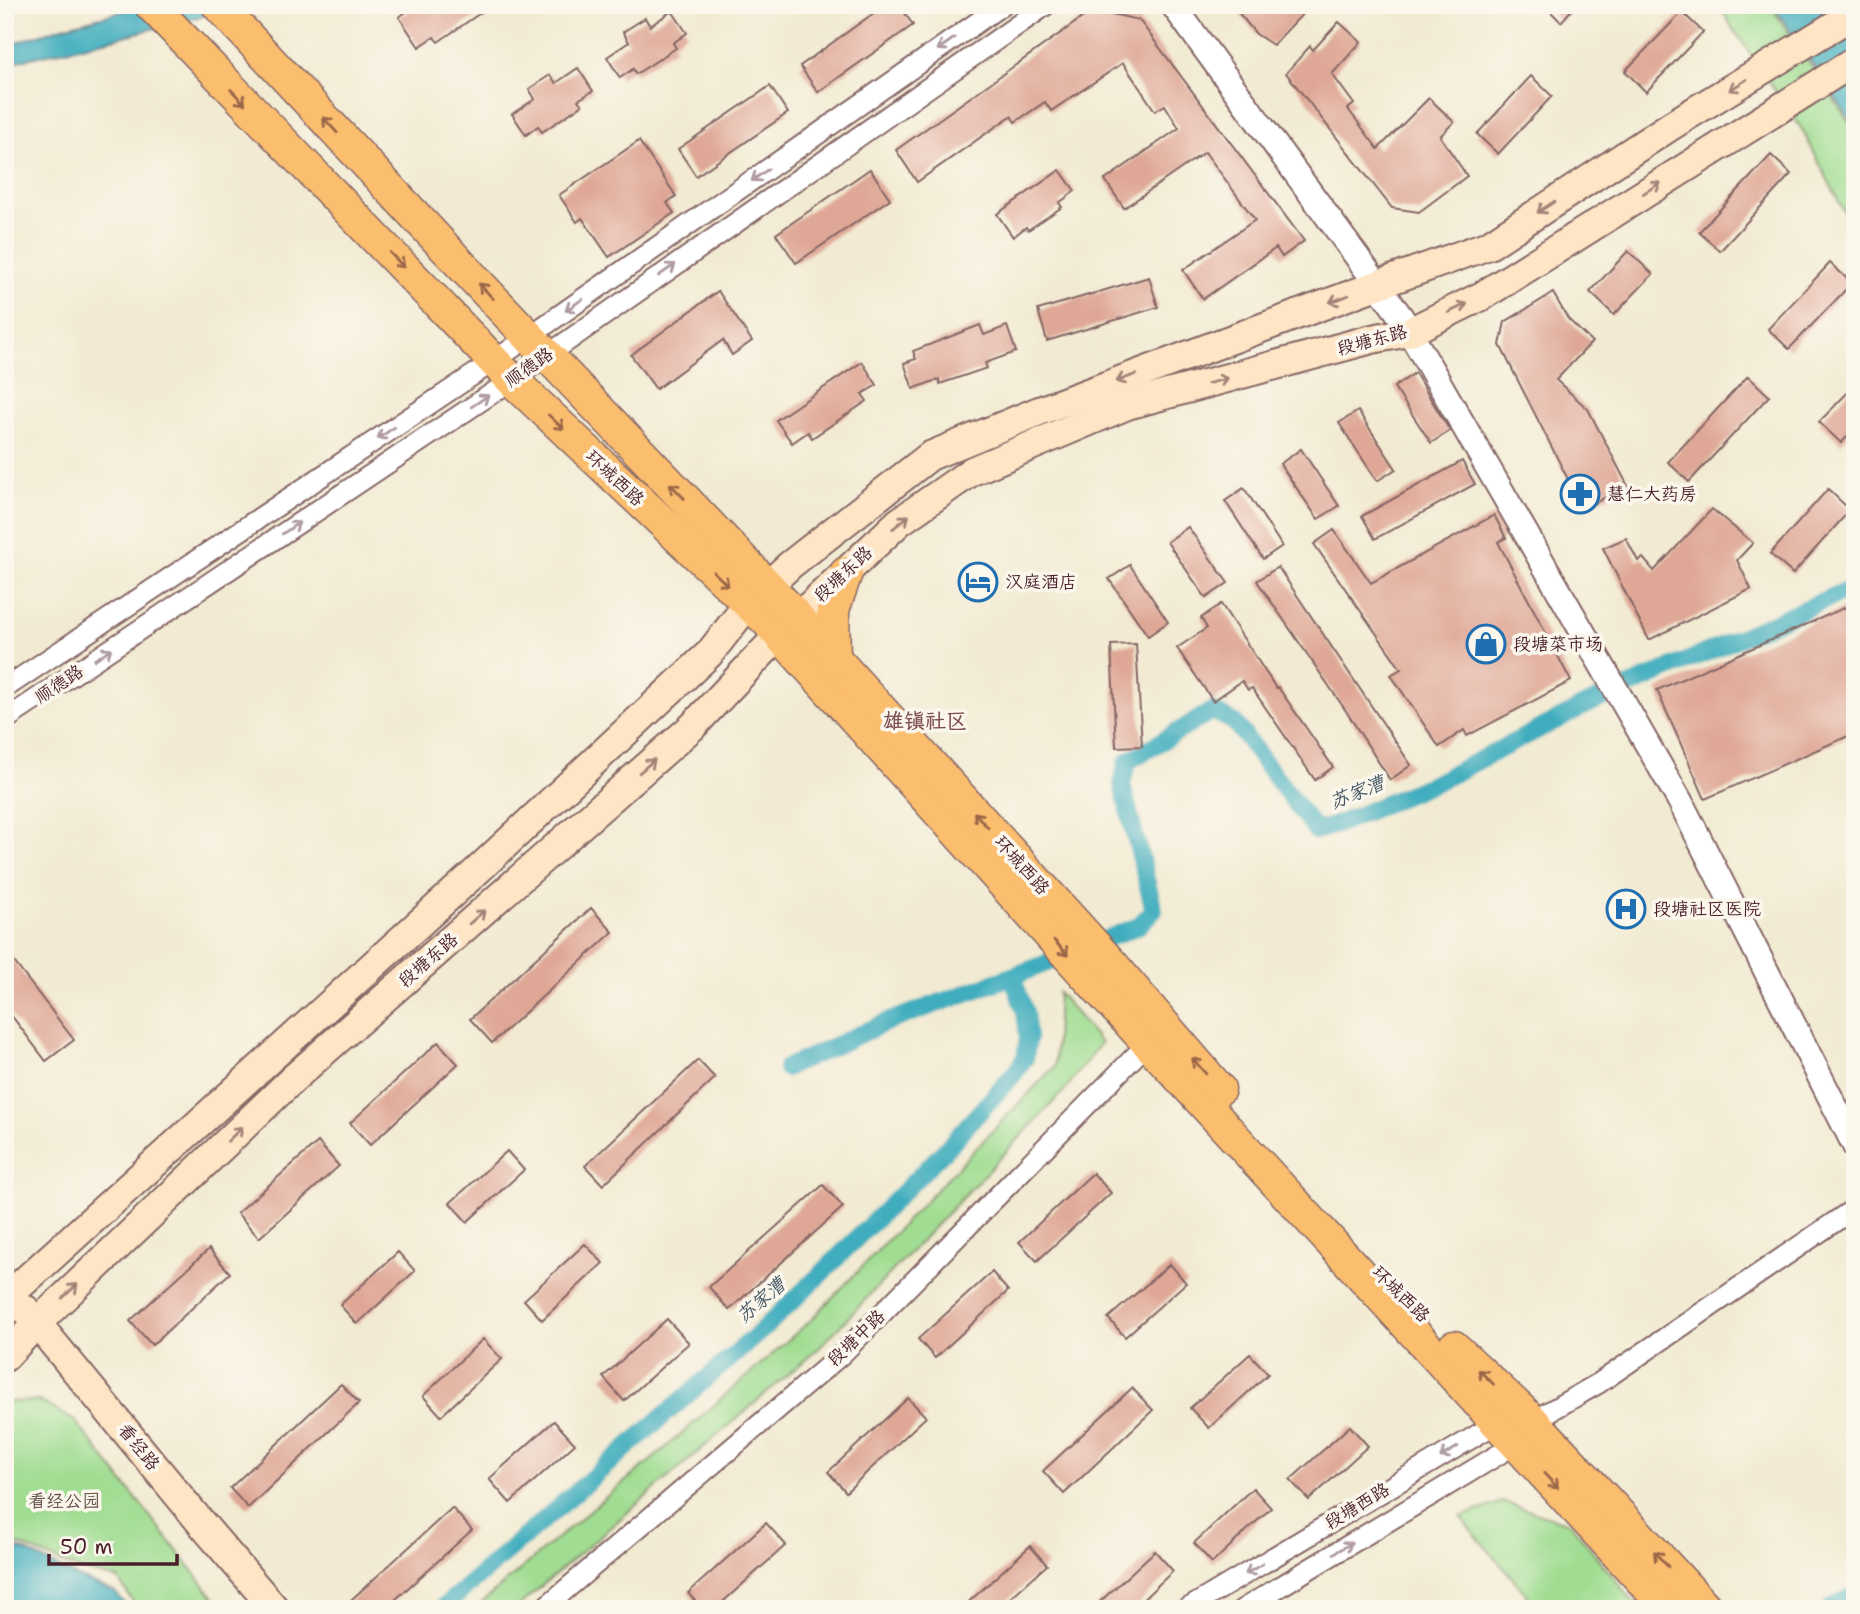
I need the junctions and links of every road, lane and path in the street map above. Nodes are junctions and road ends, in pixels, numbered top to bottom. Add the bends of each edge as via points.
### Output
1 (151, 5) edge
2 (218, 5) edge
3 (1002, 5) edge
4 (1046, 5) edge
5 (1172, 5) edge
6 (1855, 13) edge
7 (1855, 61) edge
8 (1377, 285) junction
9 (1409, 332) junction
10 (538, 345) junction
11 (503, 370) junction
12 (846, 573) junction
13 (758, 595) junction
14 (788, 626) junction
15 (834, 658) junction
16 (5, 688) edge
17 (5, 720) edge
18 (1046, 911) junction
19 (1101, 972) junction
20 (1148, 1043) junction
21 (1855, 1146) edge
22 (1855, 1208) edge
23 (8, 1292) edge
24 (37, 1323) junction
25 (5, 1357) edge
26 (1516, 1429) junction
27 (275, 1609) edge
28 (543, 1609) edge
29 (1186, 1609) edge
30 (1243, 1609) edge
31 (1668, 1609) edge
32 (1707, 1609) edge

1 -> 11 main road, 环城西路
10 -> 2 main road, 环城西路
3 -> 10 street, 顺德路
10 -> 4 street, 顺德路
5 - 8 street
6 -> 8 main road, 段塘东路 via 1489,245
9 -> 7 main road, 段塘东路 via 1482,296
8 - 9 street
8 -> 13 main road, 段塘东路 via 930,456
12 -> 9 main road, 段塘东路 via 899,522 972,471 1127,405
9 - 21 street via 1680,801
10 - 11 street, 顺德路
13 -> 10 main road, 环城西路
11 -> 13 main road, 环城西路
11 -> 16 street, 顺德路
17 -> 11 street, 顺德路
12 - 14 main road, 段塘东路
12 - 15 main road via 832,610
13 - 14 main road, 环城西路
13 - 23 main road, 段塘东路 via 709,654 458,888
14 - 15 main road, 环城西路
14 - 18 main road, 环城西路
24 -> 14 main road, 段塘东路 via 295,1077 692,727
18 -> 15 main road, 环城西路
18 - 19 main road
19 - 20 main road, 环城西路
26 -> 19 main road, 环城西路 via 1496,1388 1366,1260
20 - 26 main road, 环城西路
20 - 28 street, 段塘中路 via 842,1354
22 - 26 street via 1599,1382
23 - 24 main road, 看经路
24 - 25 main road, 段塘东路
24 - 27 main road, 看经路
26 -> 29 street, 段塘西路
30 -> 26 street
26 -> 31 main road, 环城西路
32 -> 26 main road, 环城西路

